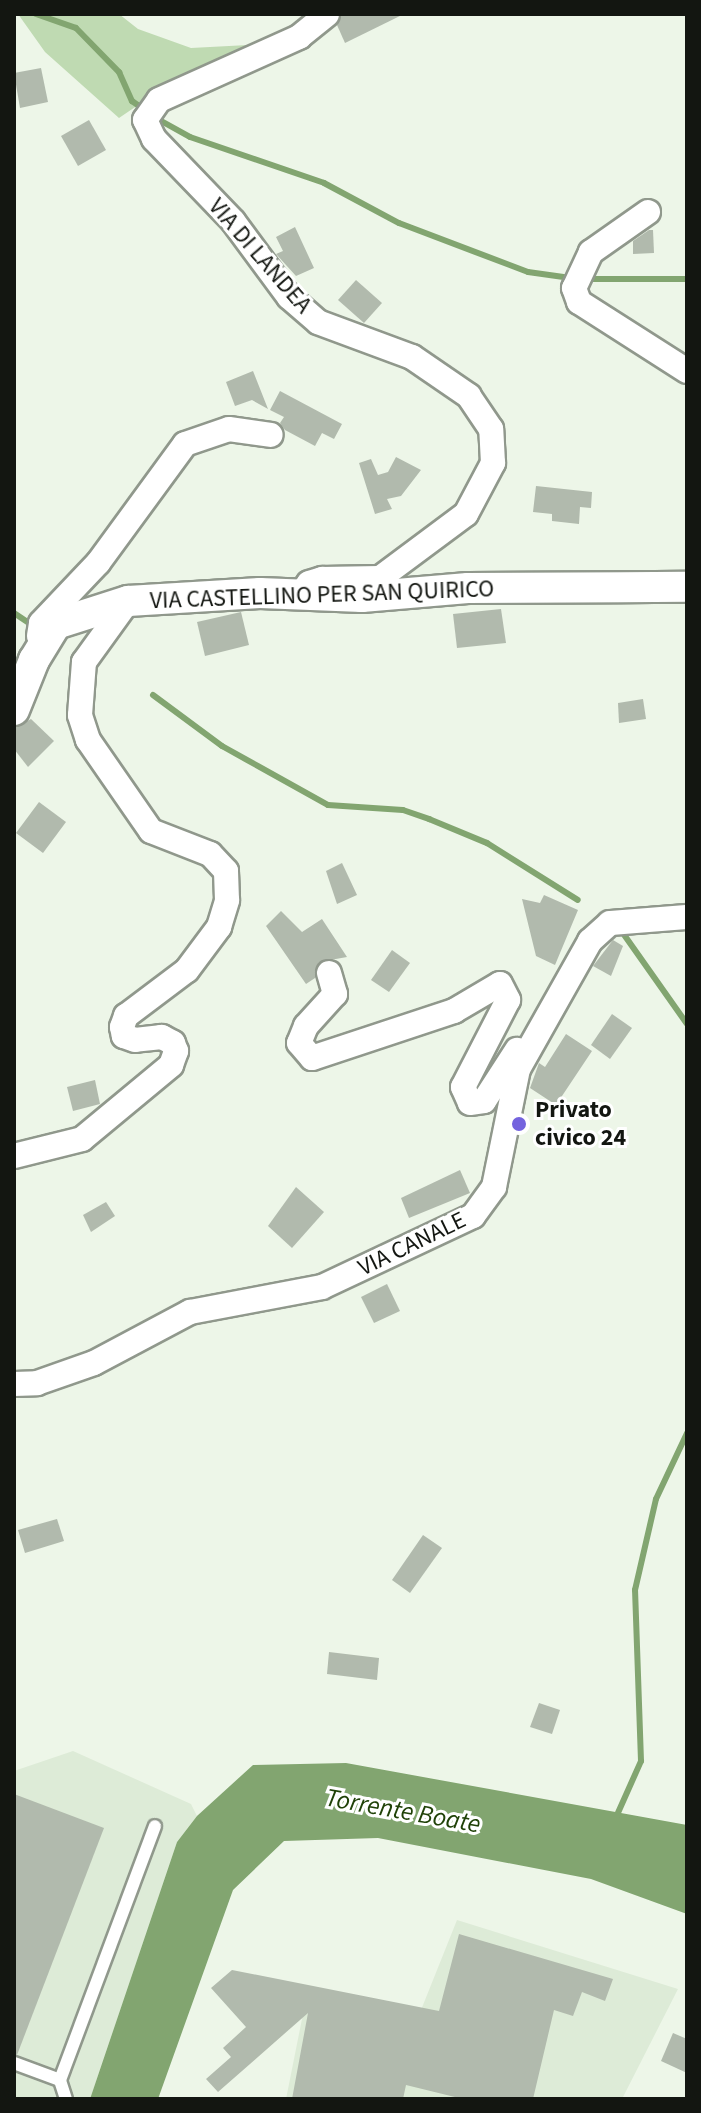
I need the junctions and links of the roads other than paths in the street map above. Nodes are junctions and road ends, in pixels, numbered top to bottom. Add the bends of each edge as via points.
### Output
1 (327, 14) edge
2 (648, 212) dead end
3 (687, 371) edge
4 (271, 435) dead end
5 (687, 587) edge
6 (299, 596) junction
7 (128, 601) junction
8 (39, 651) junction
9 (14, 710) edge
10 (687, 917) edge
11 (329, 973) dead end
12 (526, 1055) junction
13 (14, 1156) edge
14 (14, 1384) edge
15 (155, 1826) dead end
16 (14, 2063) edge
17 (60, 2080) junction
18 (66, 2099) edge

1 - 6 street, VIA DI LANDEA via 299,37 159,100 145,120 154,139 233,221 289,297 318,322 412,357 469,396 491,429 493,463 466,514 380,578 322,579 309,583
2 - 3 street via 591,252 574,288 579,302
4 - 8 street via 229,429 185,444 98,563 41,623
5 - 6 street, VIA CASTELLINO PER SAN QUIRICO
6 - 7 street, VIA CASTELLINO PER SAN QUIRICO via 157,596
7 - 8 street, VIA CASTELLINO PER SAN QUIRICO via 56,624
7 - 13 street via 84,662 80,715 88,740 151,831 210,854 226,871 227,900 219,927 187,970 126,1016 122,1027 124,1036 135,1040 162,1037 173,1043 171,1065 82,1139
8 - 9 street, VIA CASTELLINO PER SAN QUIRICO
10 - 12 street, VIA CANALE via 610,923 590,941
11 - 12 street via 335,994 306,1026 299,1043 312,1058 454,1011 500,984 508,1000 463,1087 470,1103 484,1101 513,1048
12 - 14 street, VIA CANALE via 518,1069 494,1187 473,1216 322,1287 190,1312 94,1363 37,1383
15 - 17 lane
16 - 17 lane
17 - 18 lane

